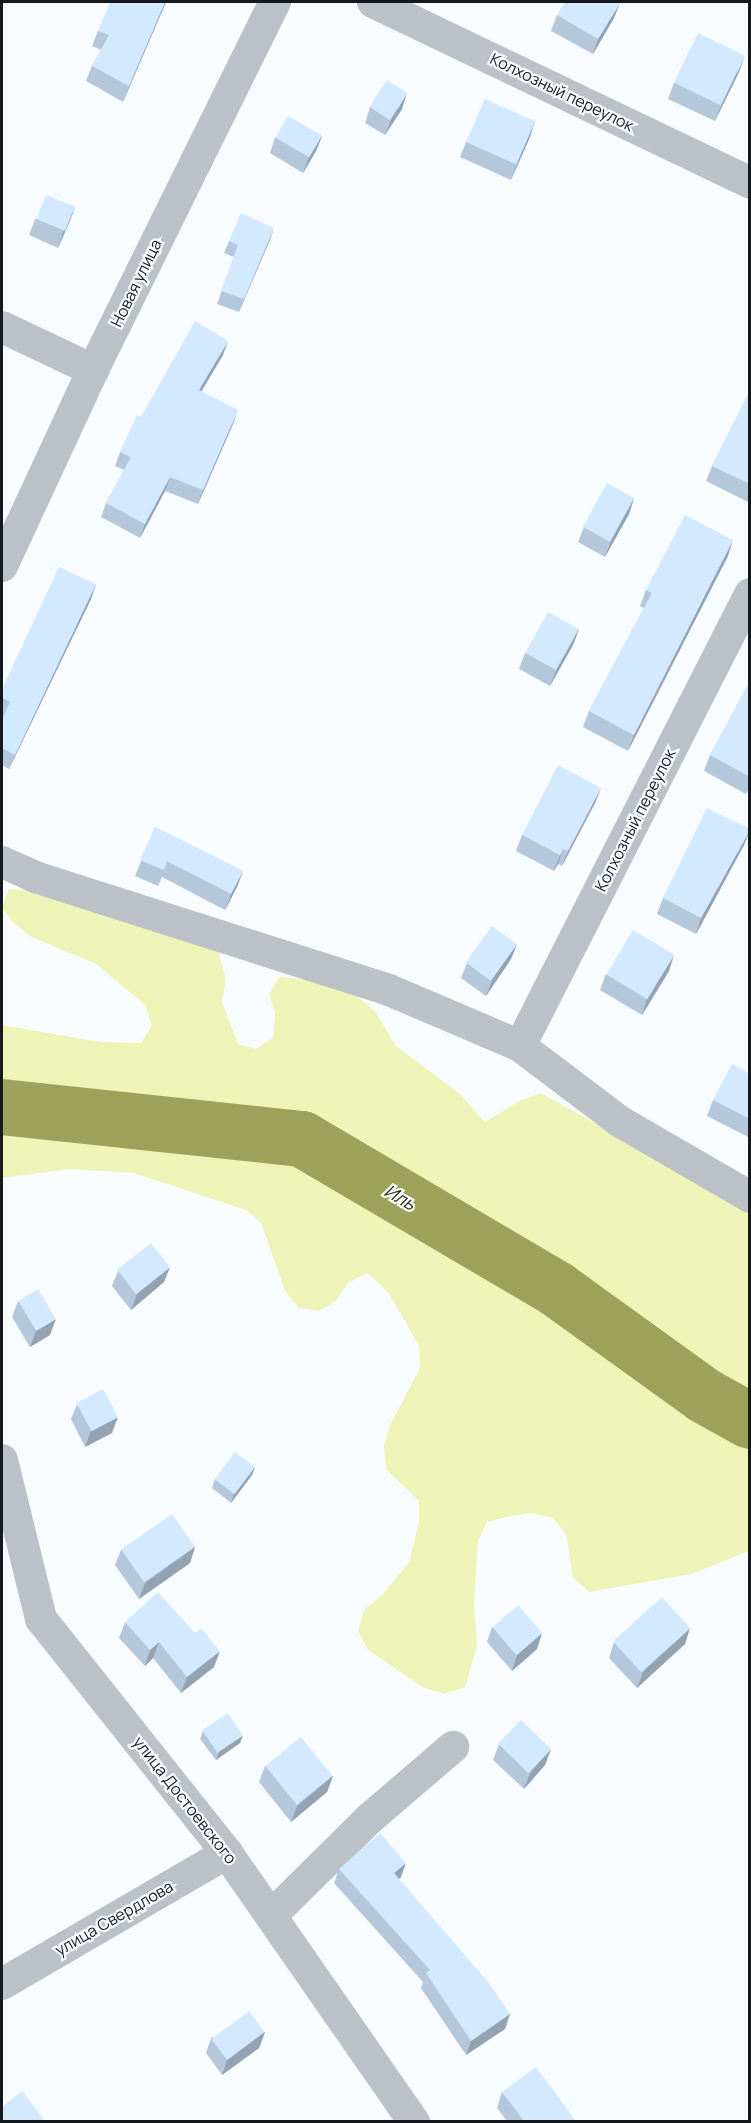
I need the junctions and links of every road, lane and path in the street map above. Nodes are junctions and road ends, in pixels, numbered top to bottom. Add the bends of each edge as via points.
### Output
1 (275, 2) edge
2 (373, 2) edge
3 (750, 183) edge
4 (2, 327) edge
5 (93, 370) junction
6 (2, 566) edge
7 (750, 594) edge
8 (2, 862) edge
9 (520, 1046) junction
10 (750, 1197) edge
11 (2, 1460) edge
12 (453, 1747) dead end
13 (227, 1853) junction
14 (271, 1916) junction
15 (2, 1984) edge
16 (414, 2121) edge

1 - 5 street, Новая улица
2 - 3 street, Колхозный переулок
4 - 5 street
5 - 6 street, Новая улица
7 - 9 street, Колхозный переулок
8 - 9 street via 35,877 389,990
9 - 10 street via 619,1121
11 - 13 street, улица Достоевского via 41,1619
12 - 14 street via 369,1819
13 - 14 street, улица Достоевского
13 - 15 street, улица Свердлова
14 - 16 street, улица Достоевского

